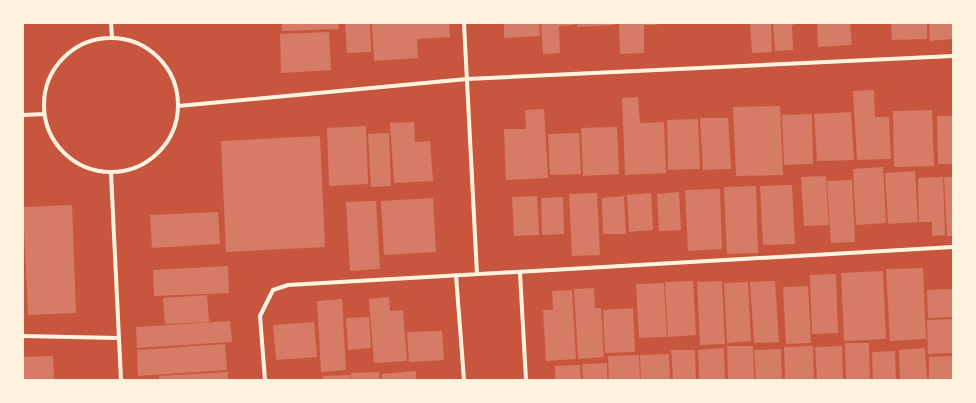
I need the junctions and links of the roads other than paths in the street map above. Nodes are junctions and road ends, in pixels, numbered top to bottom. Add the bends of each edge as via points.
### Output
1 (111, 23) edge
2 (464, 23) edge
3 (112, 37) junction
4 (953, 56) edge
5 (467, 79) junction
6 (178, 106) junction
7 (44, 114) junction
8 (23, 115) edge
9 (111, 173) junction
10 (953, 248) edge
11 (520, 273) junction
12 (477, 274) junction
13 (456, 275) junction
14 (23, 336) edge
15 (118, 338) junction
16 (121, 380) edge
17 (265, 380) edge
18 (464, 380) edge
19 (526, 380) edge

1 - 3 street
2 - 5 street
3 - 6 street via 133,41 152,51 166,66 175,86
3 - 7 street via 89,41 69,52 54,69 45,91
4 - 5 street
5 - 6 street
5 - 12 street
6 - 9 street via 174,127 165,146 149,161 130,170
7 - 8 street
7 - 9 street via 51,136 65,154 85,167
9 - 15 street
10 - 11 street
11 - 12 street
11 - 19 street
12 - 13 street
13 - 17 street via 306,283 273,290 260,316
13 - 18 street
14 - 15 street
15 - 16 street

